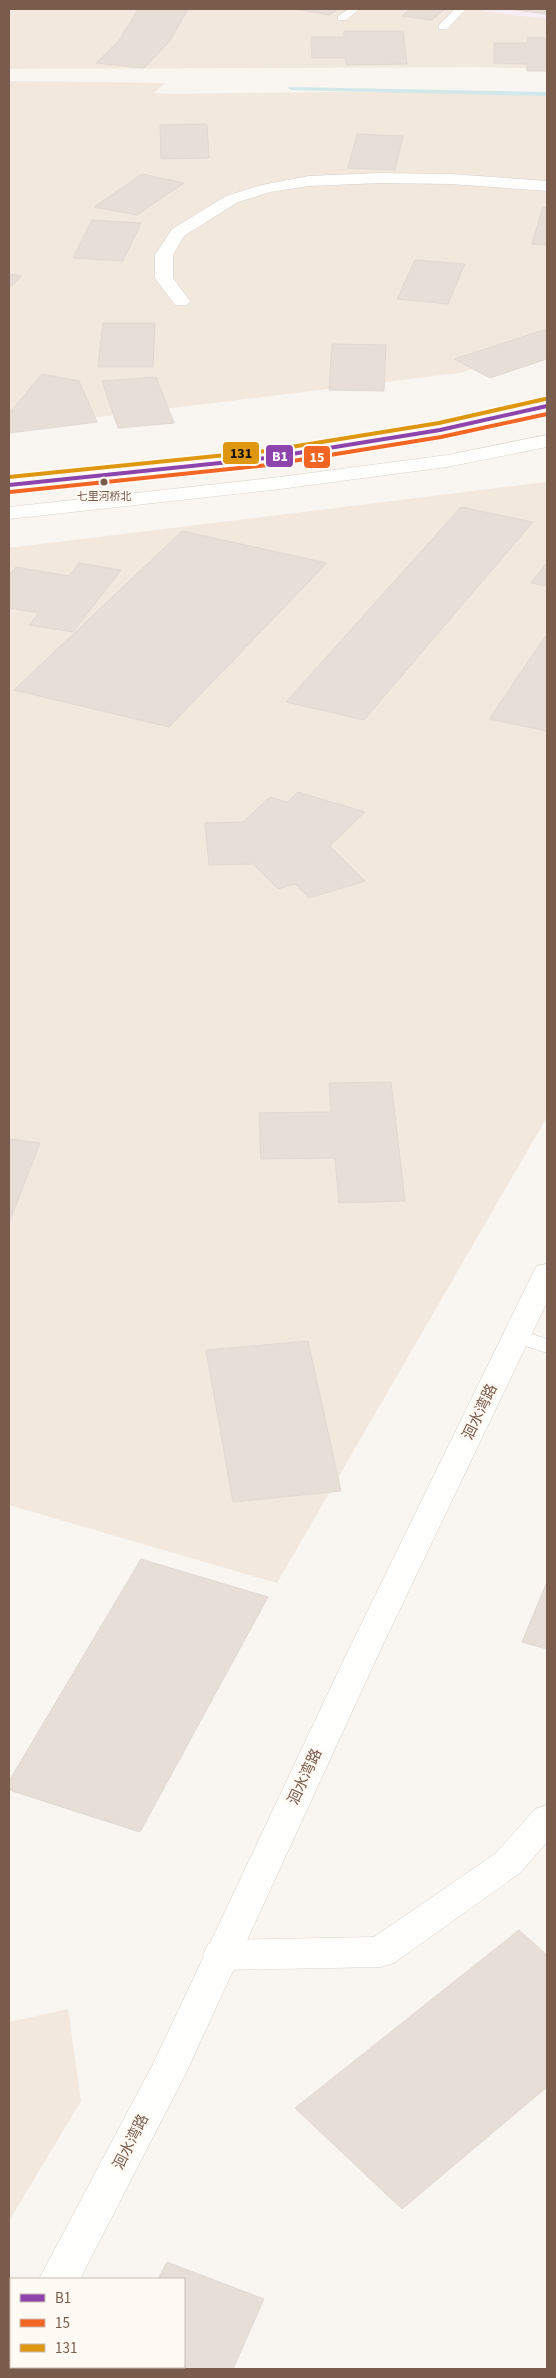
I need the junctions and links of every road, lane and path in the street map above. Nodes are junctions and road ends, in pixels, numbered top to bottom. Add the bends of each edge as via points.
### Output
1 (355, 9) edge
2 (461, 9) edge
3 (342, 18) dead end
4 (443, 26) dead end
5 (547, 186) edge
6 (181, 301) dead end
7 (547, 406) edge
8 (547, 441) edge
9 (547, 447) edge
10 (509, 450) junction
11 (9, 485) edge
12 (9, 512) edge
13 (547, 1273) edge
14 (532, 1341) edge
15 (547, 1819) edge
16 (221, 1955) junction
17 (61, 2278) edge

1 - 3 lane
2 - 4 lane
5 - 6 street via 380,178 309,181 268,188 232,200 178,233 164,255 164,278
7 - 11 street via 440,430 267,458
8 - 10 street
9 - 10 street
10 - 12 street via 280,483
13 - 14 street, 洄水湾路
14 - 16 street, 洄水湾路 via 362,1653
15 - 16 street via 508,1863 381,1952
16 - 17 street, 洄水湾路 via 167,2073

